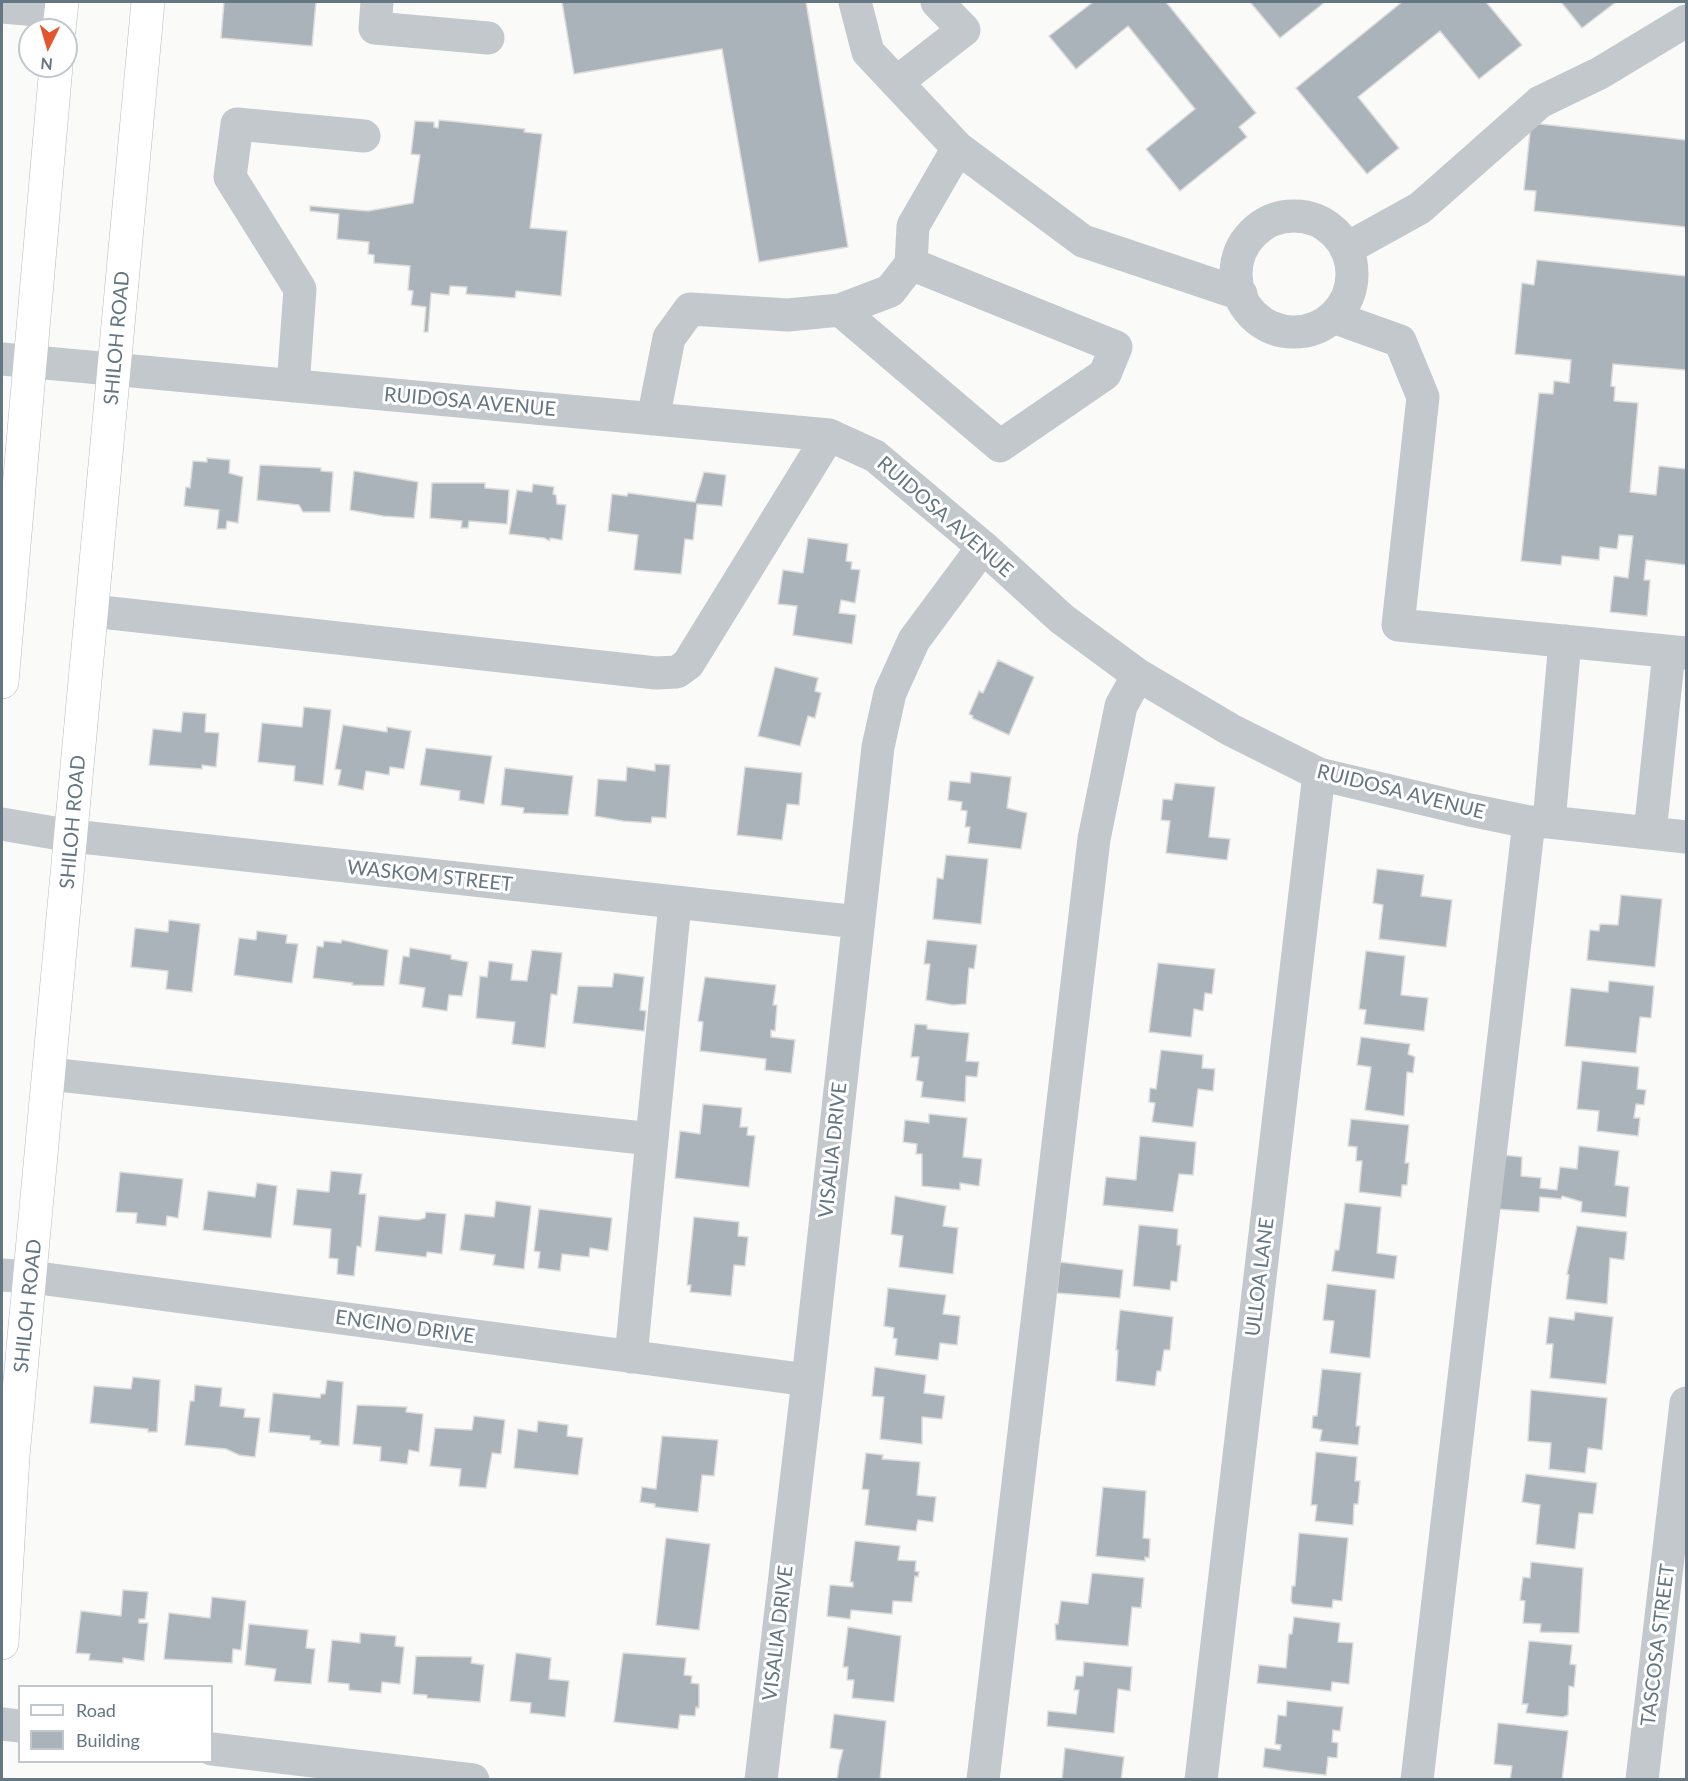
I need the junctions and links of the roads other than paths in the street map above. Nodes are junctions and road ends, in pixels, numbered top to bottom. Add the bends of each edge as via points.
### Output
1 (148, 2) edge
2 (377, 2) edge
3 (855, 2) edge
4 (938, 2) edge
5 (2, 7) edge
6 (61, 14) edge
7 (1686, 21) edge
8 (488, 38) dead end
9 (54, 78) edge
10 (897, 82) junction
11 (364, 136) dead end
12 (958, 148) junction
13 (1346, 249) junction
14 (911, 264) junction
15 (1240, 294) junction
16 (840, 310) junction
17 (1333, 317) junction
18 (15, 361) edge
19 (115, 369) junction
20 (293, 386) junction
21 (653, 418) junction
22 (829, 435) junction
23 (983, 547) junction
24 (5, 593) edge
25 (92, 611) junction
26 (1565, 641) junction
27 (1678, 652) edge
28 (1138, 675) junction
29 (2, 682) edge
30 (1319, 774) junction
31 (1539, 822) junction
32 (2, 824) edge
33 (1650, 833) junction
34 (72, 836) junction
35 (1686, 837) edge
36 (675, 903) junction
37 (858, 922) junction
38 (50, 1074) junction
39 (652, 1139) junction
40 (16, 1276) edge
41 (631, 1357) junction
42 (808, 1380) junction
43 (1686, 1403) edge
44 (2, 1643) edge
45 (2, 1724) edge
46 (18, 1726) edge
47 (213, 1749) edge
48 (473, 1779) edge
49 (761, 1779) edge
50 (983, 1779) edge
51 (1201, 1779) edge
52 (1417, 1779) edge
53 (1642, 1779) edge

1 - 19 main road, SHILOH ROAD
2 - 8 street via 375,28
3 - 10 street via 868,52
4 - 10 street via 964,30
5 - 6 street
7 - 13 street via 1600,73 1540,102 1420,208
9 - 18 main road
10 - 12 street
11 - 20 street via 237,124 230,177 300,289
12 - 14 street via 913,226
12 - 15 street via 1083,241
13 - 15 street via 1328,226 1309,218 1271,220 1242,247 1237,266
13 - 17 street via 1353,275 1349,293
14 - 16 street via 890,291
14 - 16 street via 1116,347 1105,374 1000,446
15 - 17 street via 1256,318 1272,328 1290,332 1309,330
16 - 21 street via 788,315 690,309 669,338
17 - 26 street via 1400,341 1423,397 1398,625
18 - 19 street, RUIDOSA AVENUE
18 - 24 main road
19 - 20 street, RUIDOSA AVENUE
19 - 25 main road, SHILOH ROAD
20 - 21 street, RUIDOSA AVENUE
21 - 22 street, RUIDOSA AVENUE
22 - 23 street, RUIDOSA AVENUE via 875,456
22 - 25 street via 688,664 677,672 656,673
23 - 28 street, RUIDOSA AVENUE via 1062,619
23 - 37 street, VISALIA DRIVE via 914,640 890,693 878,747
24 - 29 main road
25 - 34 main road, SHILOH ROAD
26 - 27 street
26 - 31 street
27 - 33 street
28 - 30 street, RUIDOSA AVENUE via 1231,730
28 - 50 street via 1121,706 1094,839
30 - 31 street, RUIDOSA AVENUE
30 - 51 street, ULLOA LANE
31 - 33 street, RUIDOSA AVENUE
31 - 52 street
32 - 34 street, WASKOM STREET
33 - 35 street, RUIDOSA AVENUE
34 - 36 street, WASKOM STREET
34 - 38 main road, SHILOH ROAD
36 - 37 street, WASKOM STREET
36 - 39 street
37 - 42 street, VISALIA DRIVE
38 - 39 street
38 - 40 main road, SHILOH ROAD
39 - 41 street
40 - 41 street, ENCINO DRIVE
40 - 44 main road, SHILOH ROAD via 13,1456
41 - 42 street, ENCINO DRIVE
42 - 49 street, VISALIA DRIVE
43 - 53 street, TASCOSA STREET
45 - 46 street
47 - 48 street

